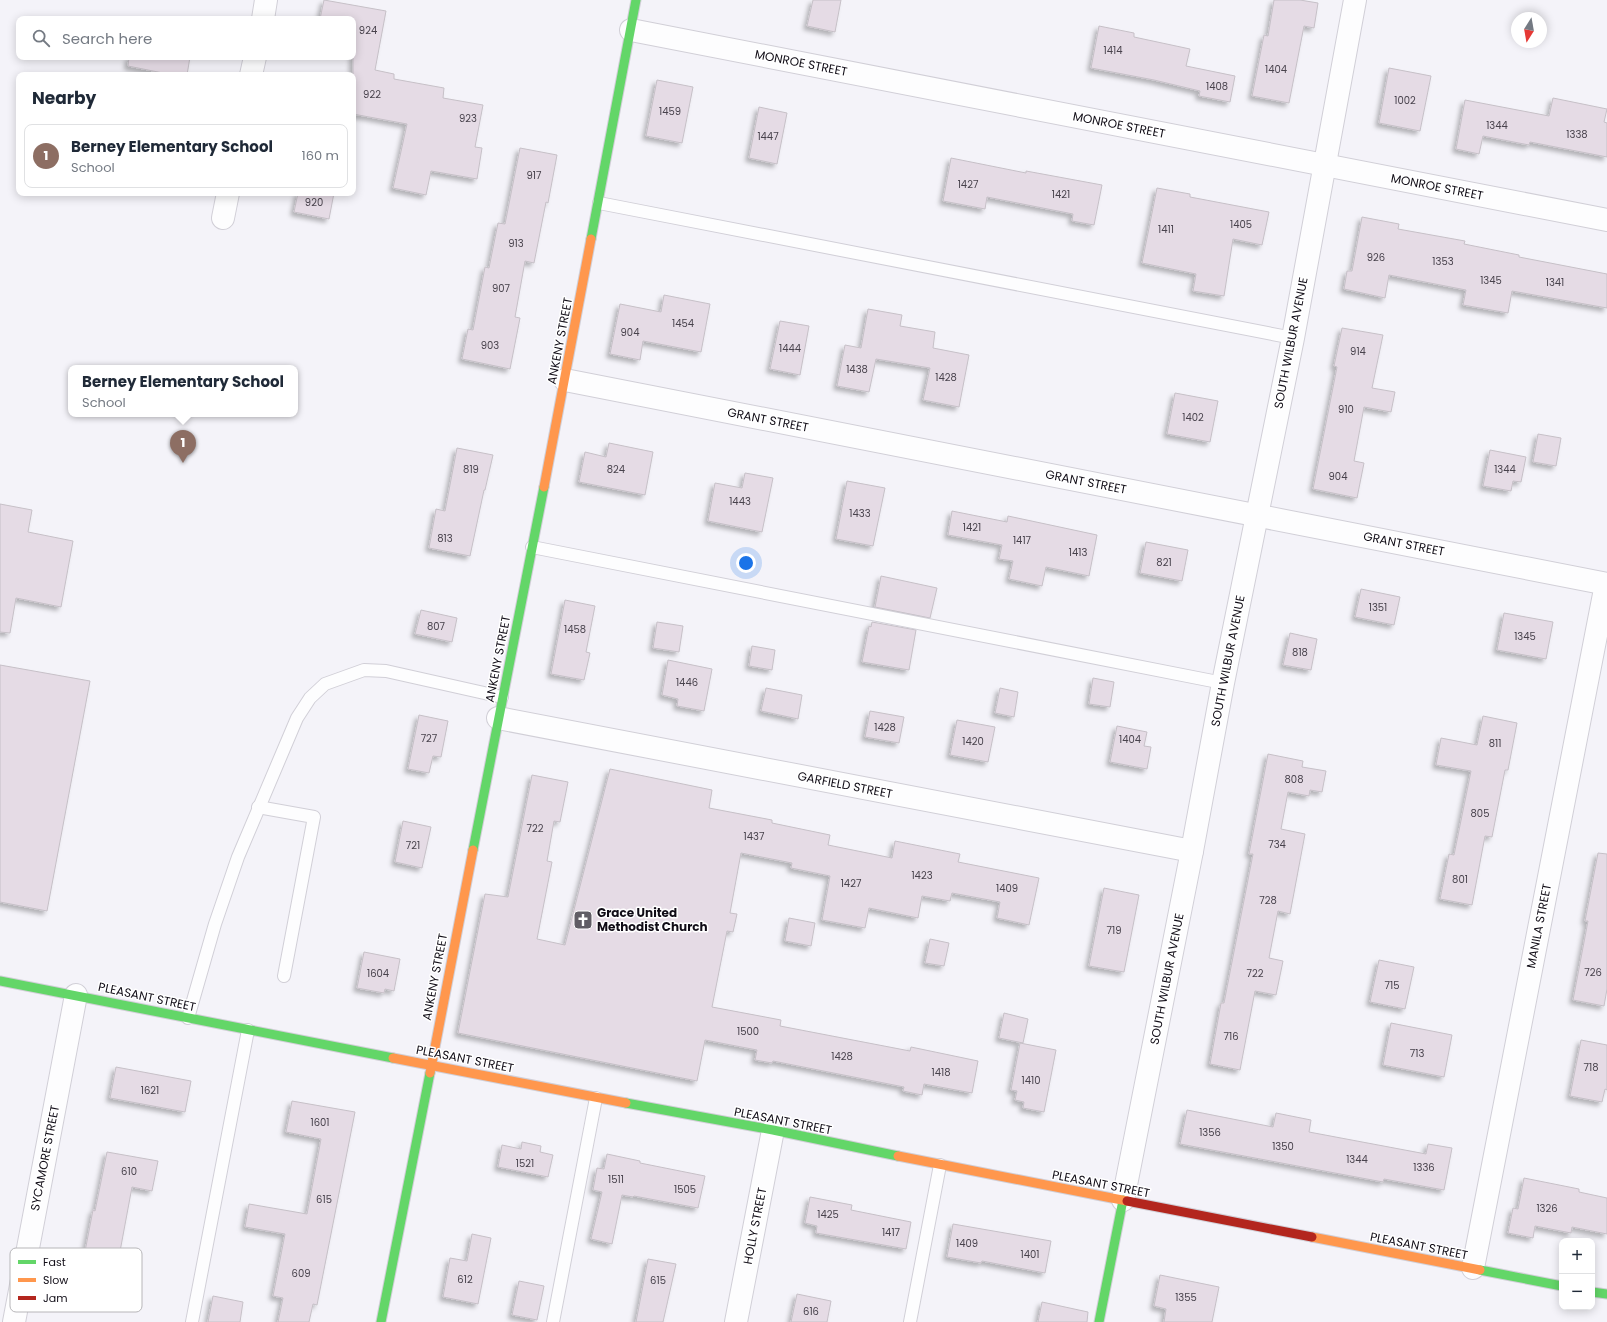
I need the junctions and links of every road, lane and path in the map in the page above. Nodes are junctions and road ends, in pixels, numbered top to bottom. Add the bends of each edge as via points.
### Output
1 (266, 0) edge
2 (636, 0) edge
3 (1355, 0) edge
4 (263, 16) edge
5 (631, 30) junction
6 (254, 60) edge
7 (252, 72) edge
8 (1326, 165) junction
9 (227, 196) edge
10 (599, 203) junction
11 (223, 218) dead end
12 (1607, 220) edge
13 (1293, 338) junction
14 (565, 380) junction
15 (1257, 516) junction
16 (532, 547) junction
17 (1606, 584) edge
18 (1223, 683) junction
19 (502, 697) junction
20 (498, 718) junction
21 (258, 807) junction
22 (1192, 851) junction
23 (284, 976) dead end
24 (0, 981) edge
25 (76, 995) junction
26 (188, 1018) junction
27 (248, 1030) junction
28 (430, 1064) junction
29 (596, 1098) junction
30 (773, 1130) junction
31 (940, 1165) junction
32 (1123, 1200) junction
33 (28, 1248) edge
34 (1473, 1268) junction
35 (1559, 1285) edge
36 (1595, 1292) edge
37 (1607, 1294) edge
38 (16, 1312) edge
39 (14, 1322) edge
40 (192, 1322) edge
41 (381, 1322) edge
42 (553, 1322) edge
43 (736, 1322) edge
44 (910, 1322) edge
45 (1099, 1322) edge

1 - 4 street
2 - 5 main road, ANKENY STREET
3 - 8 street, SOUTH WILBUR AVENUE
5 - 8 street, MONROE STREET
5 - 10 main road, ANKENY STREET
6 - 7 street
8 - 12 street, MONROE STREET
8 - 13 street, SOUTH WILBUR AVENUE
9 - 11 street
10 - 13 lane
10 - 14 main road, ANKENY STREET
13 - 15 street, SOUTH WILBUR AVENUE
14 - 15 street, GRANT STREET
14 - 16 main road, ANKENY STREET
15 - 17 street, GRANT STREET
15 - 18 street, SOUTH WILBUR AVENUE
16 - 18 lane
16 - 19 main road, ANKENY STREET
17 - 34 street, MANILA STREET
18 - 22 street, SOUTH WILBUR AVENUE
19 - 20 main road, ANKENY STREET
19 - 21 lane via 379,671 364,670 325,684 310,698 297,718
20 - 22 street, GARFIELD STREET
20 - 28 main road, ANKENY STREET
21 - 23 lane via 314,817
21 - 26 lane via 215,924
22 - 32 street, SOUTH WILBUR AVENUE
24 - 25 main road, PLEASANT STREET
25 - 26 main road, PLEASANT STREET
25 - 33 street, SYCAMORE STREET
26 - 27 main road, PLEASANT STREET
27 - 28 main road, PLEASANT STREET
27 - 40 lane
28 - 29 main road, PLEASANT STREET
28 - 41 main road, ANKENY STREET
29 - 30 main road, PLEASANT STREET
29 - 42 lane
30 - 31 main road, PLEASANT STREET
30 - 43 street, HOLLY STREET
31 - 32 main road, PLEASANT STREET
31 - 44 lane
32 - 34 main road, PLEASANT STREET
32 - 45 main road, SOUTH WILBUR AVENUE
34 - 35 main road, PLEASANT STREET
36 - 37 main road
38 - 39 street, SYCAMORE STREET

